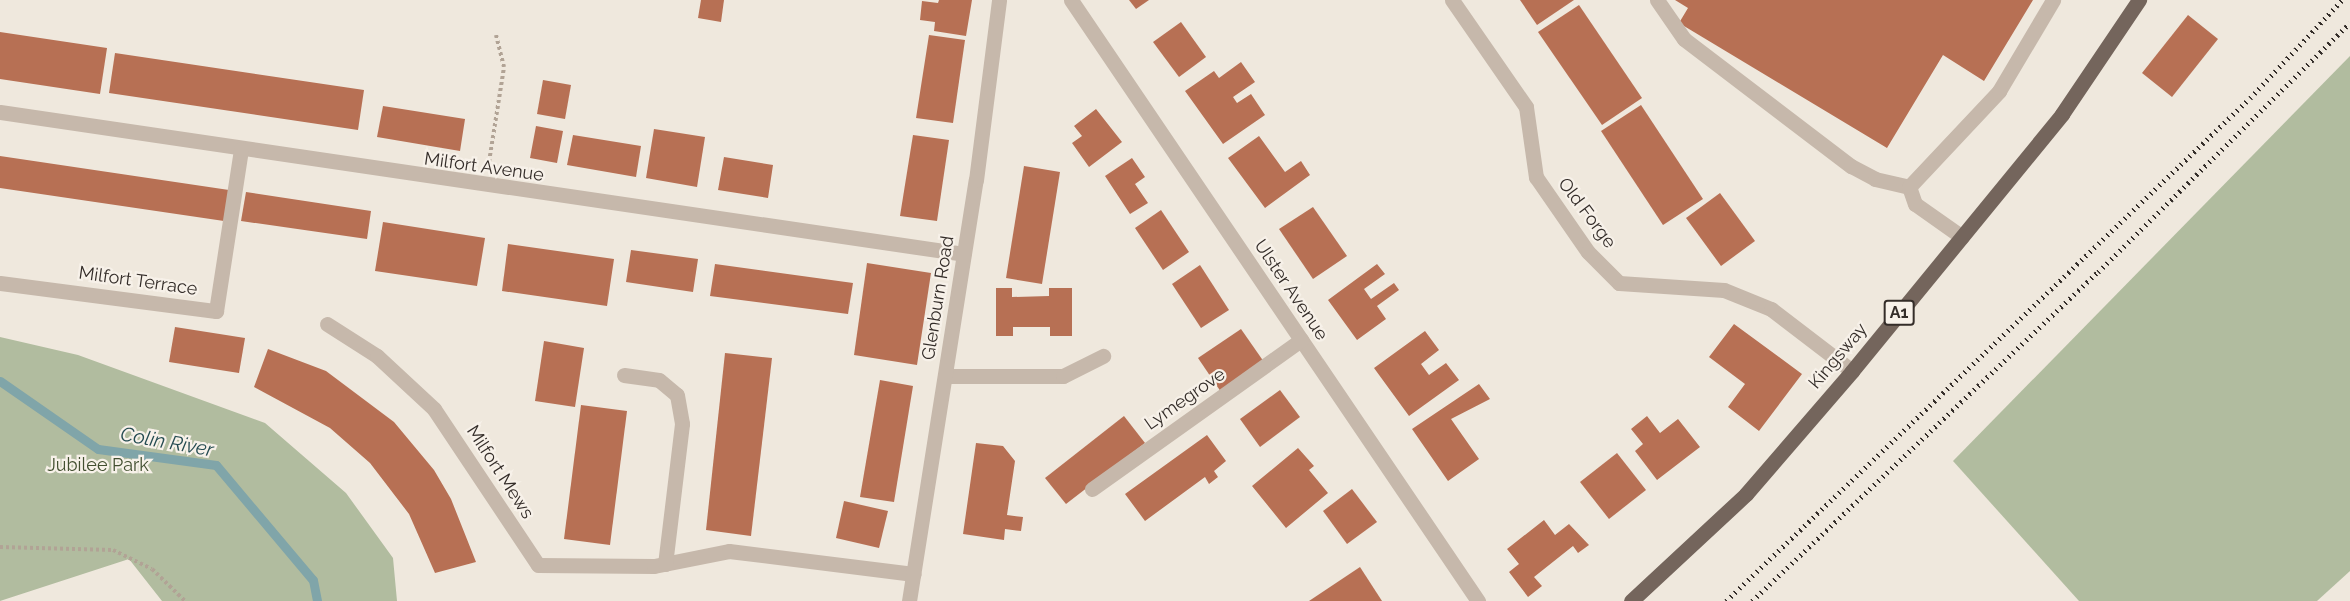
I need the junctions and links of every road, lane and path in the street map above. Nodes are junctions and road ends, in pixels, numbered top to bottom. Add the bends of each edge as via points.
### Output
1 (999, 0) edge
2 (1071, 0) edge
3 (1452, 0) edge
4 (1657, 0) edge
5 (2053, 0) edge
6 (2139, 0) edge
7 (496, 35) dead end
8 (0, 112) edge
9 (241, 149) junction
10 (485, 187) junction
11 (1909, 187) junction
12 (1962, 237) junction
13 (964, 254) junction
14 (0, 283) edge
15 (327, 324) dead end
16 (1301, 340) junction
17 (1102, 356) dead end
18 (1852, 371) junction
19 (624, 375) dead end
20 (945, 376) junction
21 (1092, 489) dead end
22 (0, 547) edge
23 (665, 564) junction
24 (914, 574) junction
25 (185, 601) edge
26 (909, 601) edge
27 (1479, 601) edge
28 (1631, 601) edge

1 - 13 street, Glenburn Road
2 - 16 street, Ulster Avenue
3 - 18 street, Old Forge via 1526,107 1536,177 1588,252 1619,283 1724,290 1771,309
4 - 11 street via 1684,39 1851,166 1875,179
5 - 11 street via 1999,91
6 - 12 main road, Kingsway / A1 via 2062,114
7 - 10 path via 504,67
8 - 9 street, Milfort Avenue
9 - 10 street, Milfort Avenue
9 - 14 street, Milfort Terrace via 216,311
10 - 13 street, Milfort Avenue
11 - 12 street via 1915,204
12 - 18 main road, Kingsway / A1
13 - 20 street, Glenburn Road
15 - 23 street, Milfort Mews via 377,356 434,409 538,565
16 - 21 street, Lymegrove
16 - 27 street, Ulster Avenue
17 - 20 street via 1063,376
18 - 28 main road, Kingsway / A1 via 1746,494
19 - 23 street via 659,380 677,394 682,424
20 - 24 street, Glenburn Road
22 - 25 path via 113,550 152,569
23 - 24 street, Milfort Mews via 729,551
24 - 26 street, Glenburn Road

